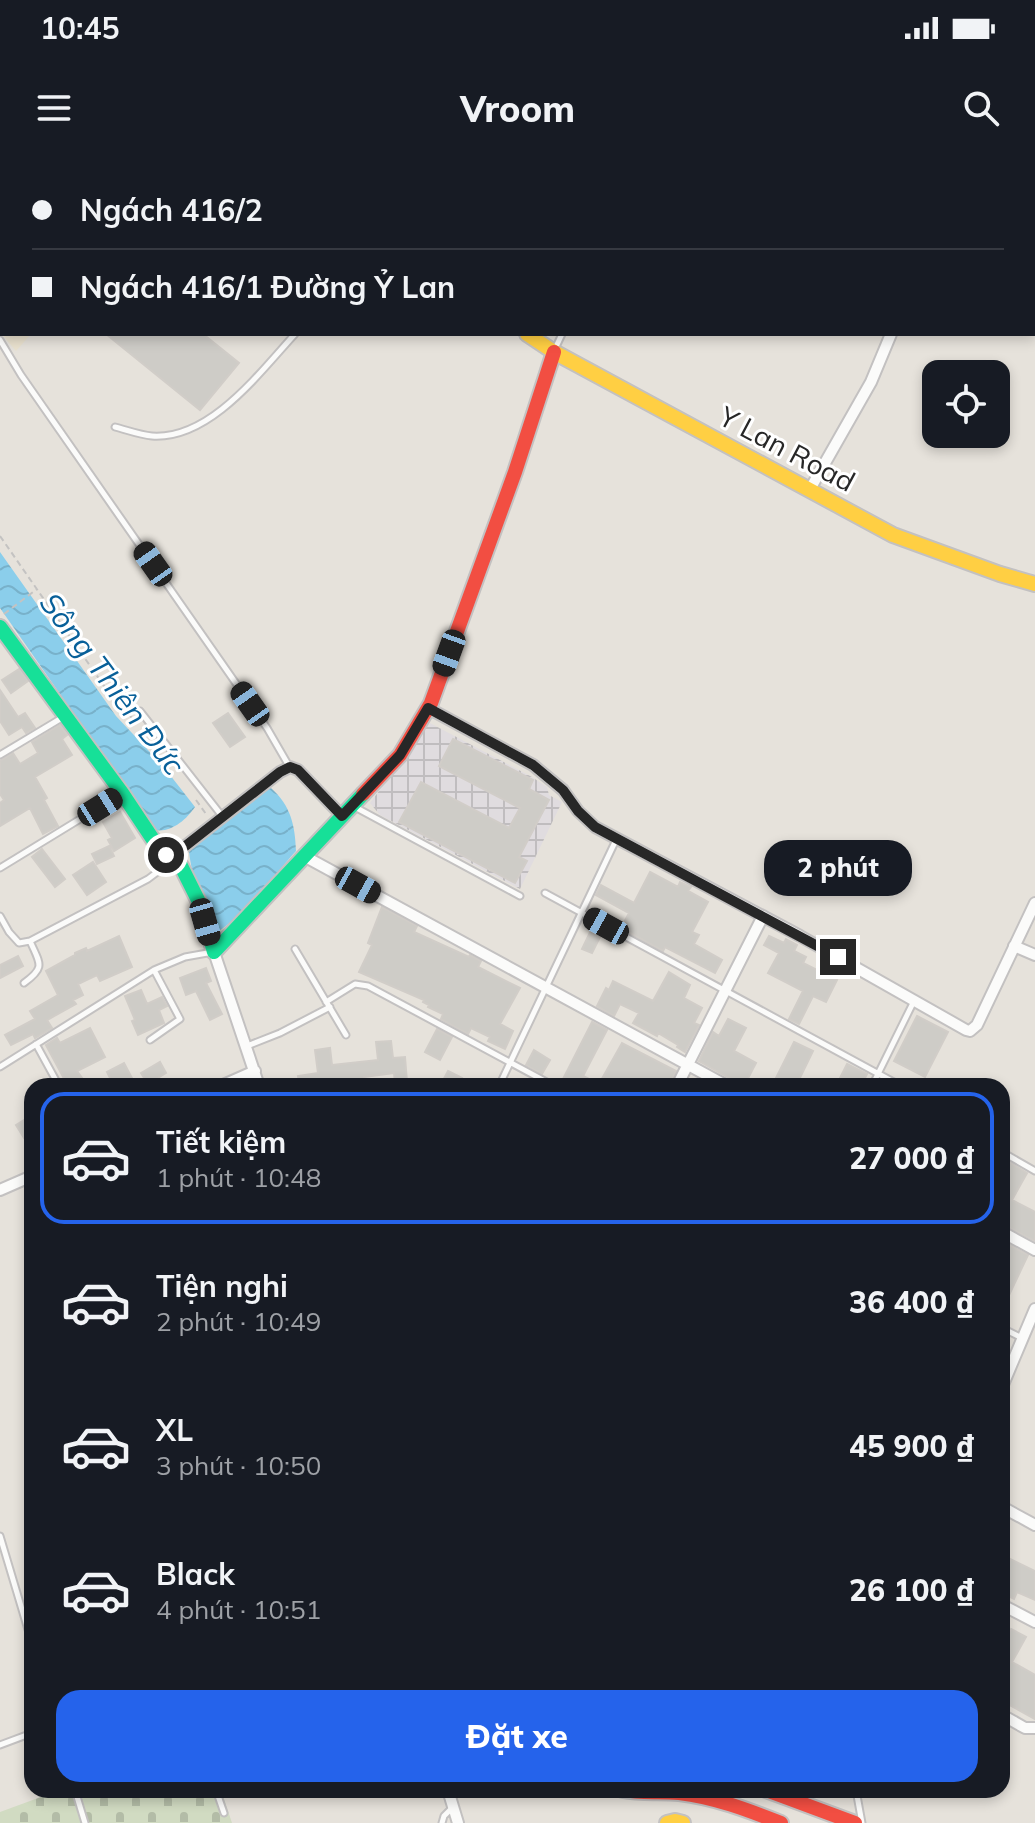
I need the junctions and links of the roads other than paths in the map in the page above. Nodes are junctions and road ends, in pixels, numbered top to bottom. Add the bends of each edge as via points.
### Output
1 (293, 336) edge
2 (530, 336) edge
3 (561, 336) edge
4 (890, 336) edge
5 (0, 340) edge
6 (554, 352) junction
7 (115, 427) dead end
8 (809, 491) junction
9 (1035, 584) edge
10 (0, 627) edge
11 (428, 708) junction
12 (140, 711) dead end
13 (65, 716) junction
14 (0, 755) edge
15 (290, 767) junction
16 (122, 793) junction
17 (347, 810) junction
18 (218, 820) junction
19 (617, 839) junction
20 (304, 856) junction
21 (170, 858) junction
22 (0, 868) edge
23 (545, 893) dead end
24 (520, 896) dead end
25 (1035, 903) edge
26 (582, 913) junction
27 (0, 916) edge
28 (763, 916) junction
29 (30, 941) junction
30 (1014, 946) junction
31 (295, 949) dead end
32 (214, 952) junction
33 (1035, 955) edge
34 (154, 970) junction
35 (24, 983) dead end
36 (546, 988) junction
37 (725, 991) junction
38 (915, 1000) junction
39 (328, 1004) junction
40 (346, 1035) dead end
41 (150, 1040) dead end
42 (36, 1044) junction
43 (246, 1046) junction
44 (510, 1063) junction
45 (688, 1065) junction
46 (0, 1067) edge
47 (255, 1071) junction
48 (878, 1073) junction
49 (55, 1078) edge
50 (239, 1078) edge
51 (257, 1078) edge
52 (503, 1078) edge
53 (539, 1078) edge
54 (681, 1078) edge
55 (712, 1078) edge
56 (876, 1078) edge
57 (887, 1078) edge
58 (1010, 1157) edge
59 (1035, 1171) edge
60 (24, 1180) edge
61 (0, 1190) edge
62 (1010, 1236) edge
63 (1035, 1250) edge
64 (1035, 1309) edge
65 (1010, 1332) edge
66 (1022, 1339) junction
67 (1010, 1368) edge
68 (1010, 1511) edge
69 (1035, 1525) edge
70 (0, 1536) edge
71 (1010, 1609) edge
72 (24, 1616) edge
73 (1035, 1622) edge
74 (1010, 1720) edge
75 (1035, 1728) edge
76 (24, 1736) edge
77 (0, 1745) edge
78 (77, 1798) edge
79 (219, 1798) edge
80 (450, 1798) edge
81 (707, 1798) edge
82 (789, 1798) edge
83 (857, 1798) edge
84 (452, 1807) junction
85 (224, 1813) dead end
86 (85, 1823) edge
87 (442, 1823) edge
88 (458, 1823) edge
89 (667, 1823) edge
90 (683, 1823) edge
91 (781, 1823) edge
92 (855, 1823) edge
93 (862, 1823) edge

1 - 7 lane via 232,401 202,424 152,436
2 - 6 street, Y Lan Road
3 - 6 lane
4 - 8 street via 871,382
5 - 15 lane
6 - 8 street, Y Lan Road
6 - 11 street
8 - 9 street, Y Lan Road via 893,535
10 - 13 street
11 - 17 street via 400,755
11 - 19 street via 533,765 595,827
12 - 18 lane
13 - 14 lane
13 - 16 street
15 - 17 street
15 - 18 street
16 - 21 street
16 - 22 lane
17 - 20 street
17 - 24 lane
18 - 21 street
19 - 26 lane
19 - 28 street
20 - 32 street
20 - 36 street
21 - 29 lane via 148,879
21 - 32 street via 194,889
23 - 26 lane
25 - 30 street
26 - 36 lane
26 - 37 lane
27 - 29 lane via 14,939
28 - 37 street
28 - 38 street
29 - 35 lane via 40,969
30 - 33 street
30 - 38 street via 974,1029 966,1030
31 - 39 lane
32 - 34 lane
32 - 43 street
34 - 41 lane via 180,1019
34 - 42 lane
36 - 44 lane
36 - 45 street
37 - 45 street
37 - 48 lane
38 - 48 lane
39 - 40 lane
39 - 43 lane
39 - 44 lane via 348,987 362,984
42 - 46 lane
42 - 49 lane
43 - 47 street
44 - 52 lane
44 - 53 lane
45 - 54 street
45 - 55 street
47 - 50 street
47 - 51 street
48 - 56 lane
48 - 57 lane
58 - 59 lane
60 - 61 street
62 - 63 street
64 - 66 street
65 - 66 lane
66 - 67 street
68 - 69 street
70 - 72 lane
71 - 73 street
74 - 75 street
76 - 77 lane
78 - 86 lane
79 - 85 lane
80 - 84 street
81 - 91 street
82 - 92 street
83 - 93 lane
84 - 87 lane
84 - 88 street
89 - 90 street

